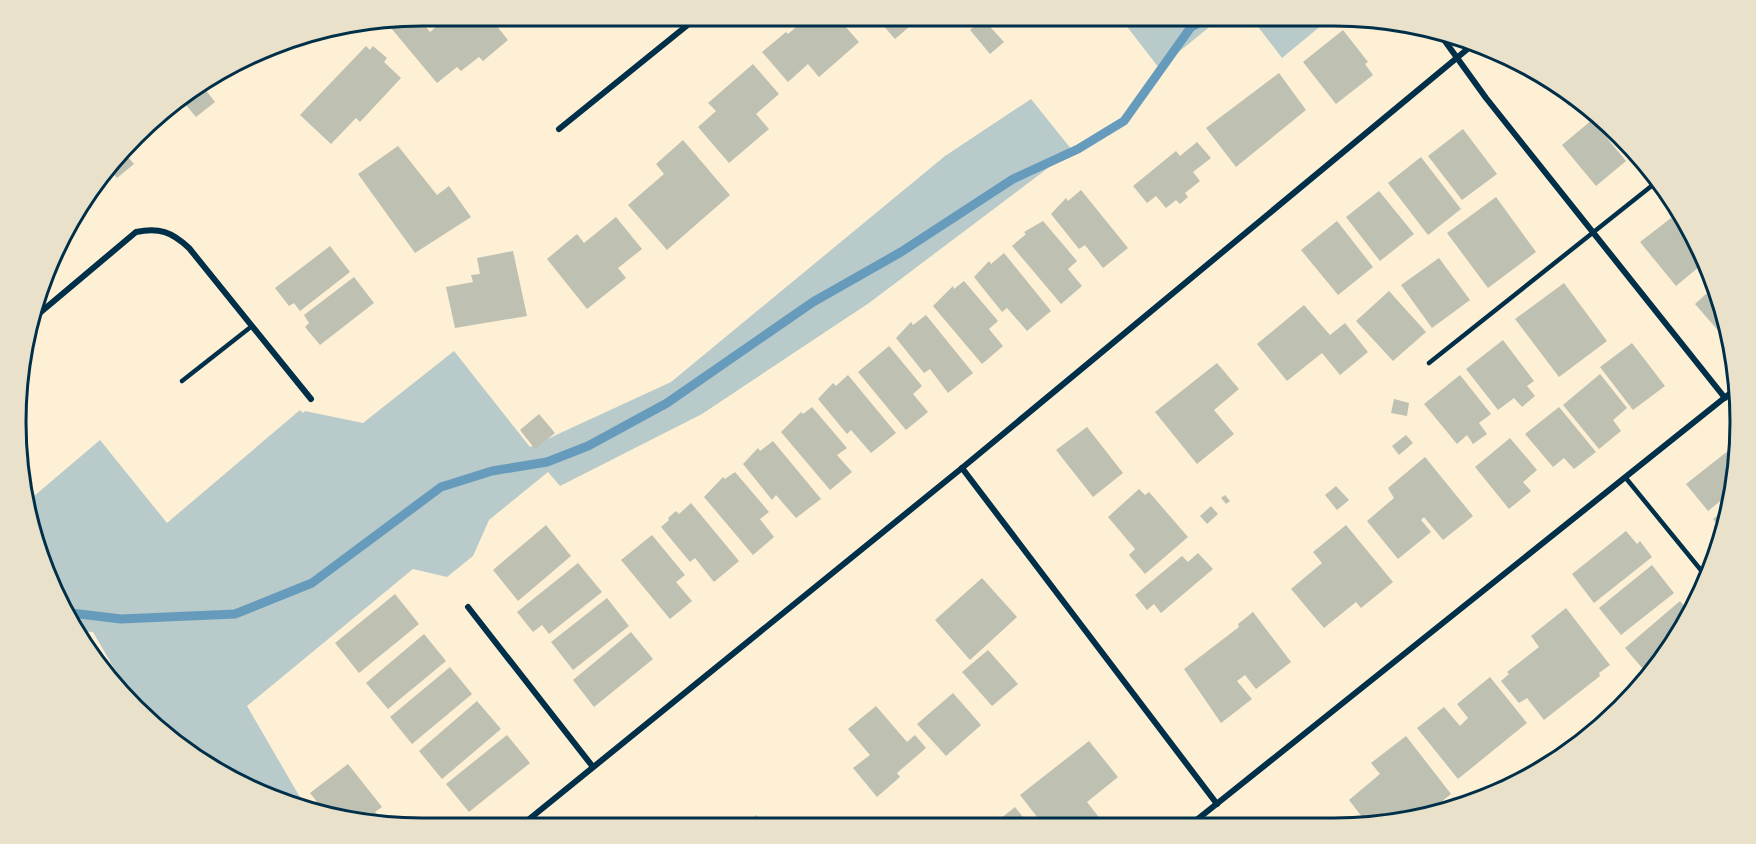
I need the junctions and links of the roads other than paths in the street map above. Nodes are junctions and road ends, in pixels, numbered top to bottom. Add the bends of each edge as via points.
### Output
1 (686, 26) edge
2 (1445, 42) edge
3 (1467, 49) edge
4 (1456, 57) junction
5 (559, 129) dead end
6 (1652, 185) edge
7 (1593, 232) junction
8 (42, 311) edge
9 (252, 326) junction
10 (1429, 363) dead end
11 (182, 381) dead end
12 (1730, 394) edge
13 (1725, 398) junction
14 (311, 399) dead end
15 (962, 468) junction
16 (1625, 477) junction
17 (1701, 571) edge
18 (468, 607) dead end
19 (593, 767) junction
20 (1217, 804) junction
21 (530, 818) edge
22 (1199, 818) edge

1 - 5 street
2 - 4 street
3 - 4 street
4 - 7 street
4 - 15 street
6 - 7 lane
7 - 10 lane
7 - 13 street
8 - 9 street via 136,232 150,229 179,238
9 - 11 lane
9 - 14 street
12 - 13 street
13 - 16 street
15 - 19 street
15 - 20 street
16 - 17 lane
16 - 20 street
18 - 19 street
19 - 21 street
20 - 22 street

